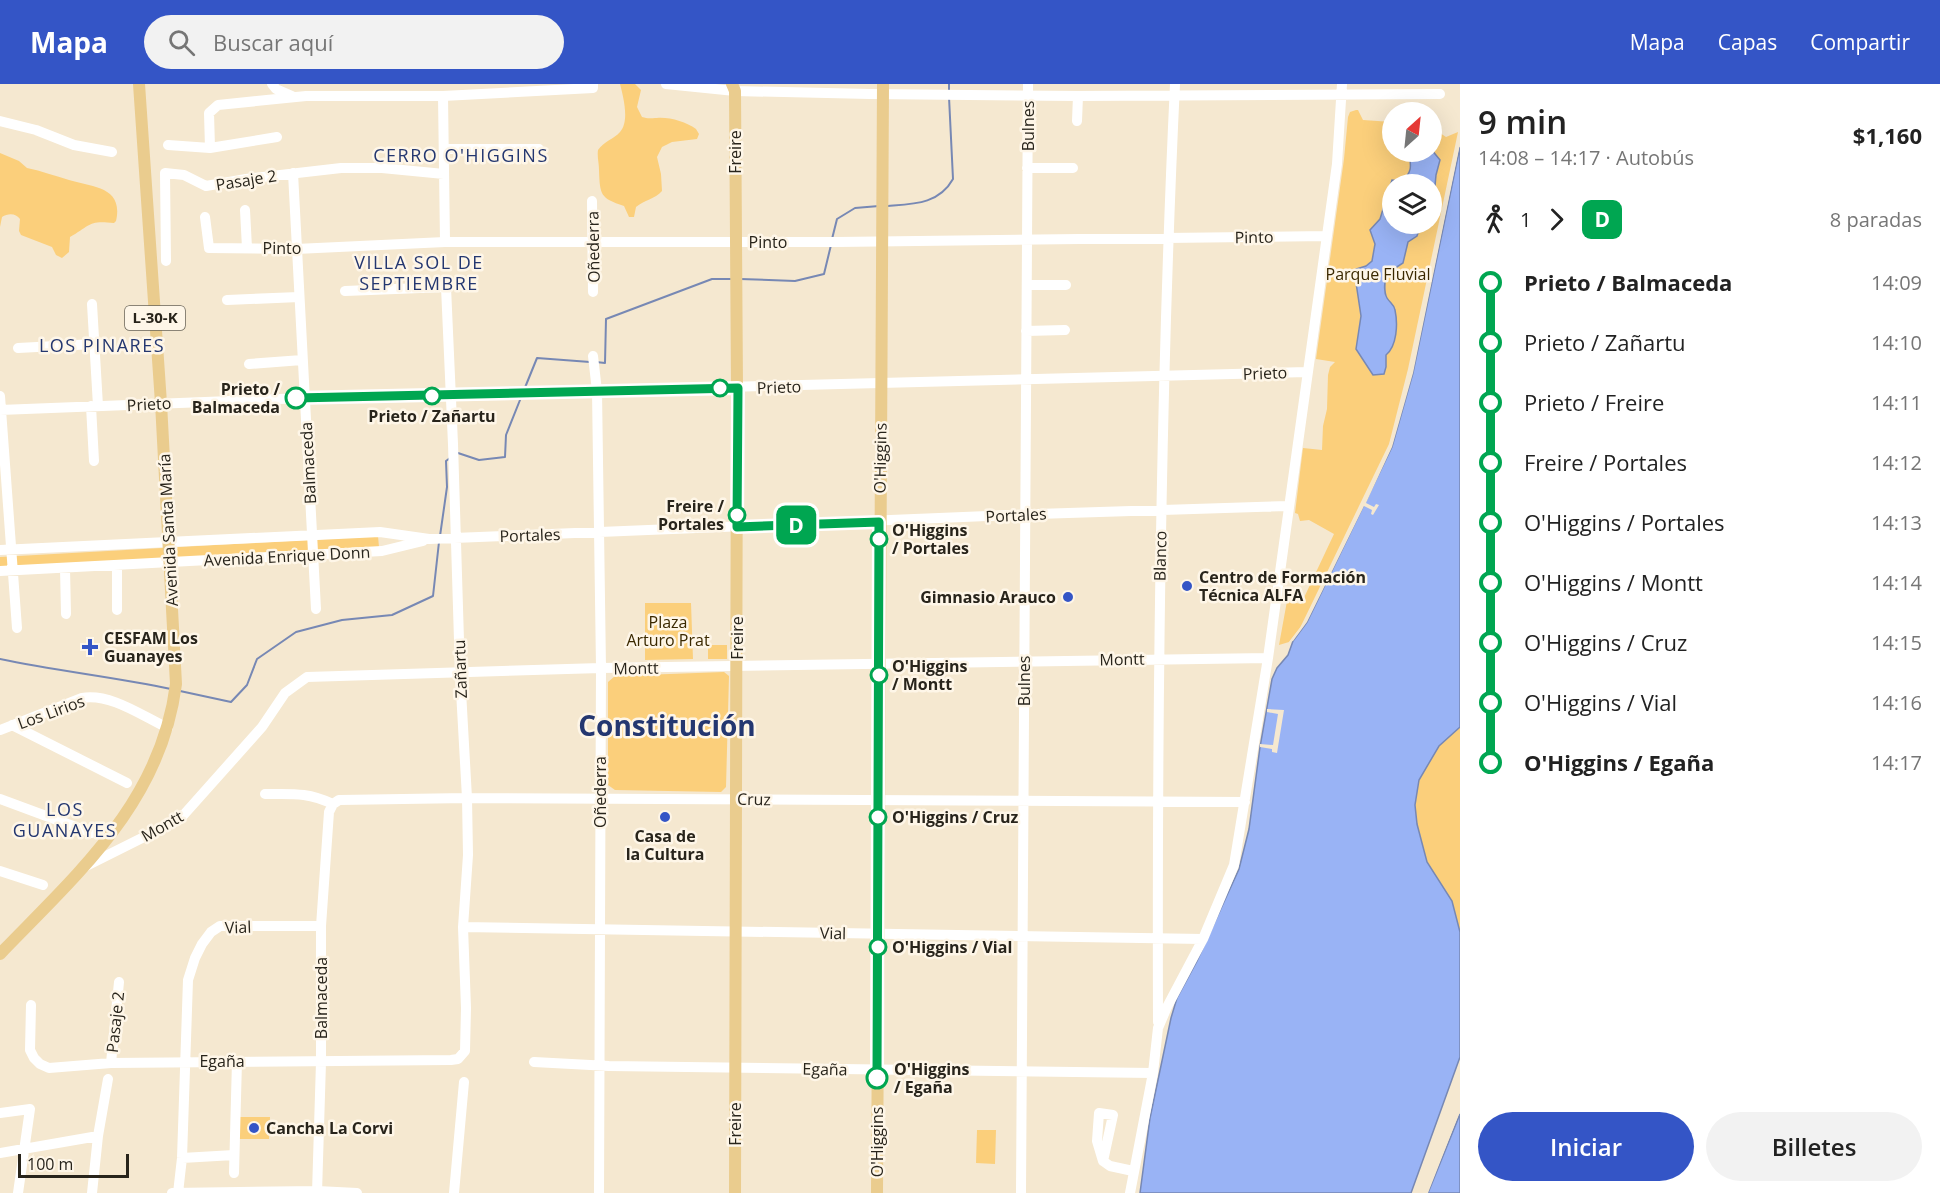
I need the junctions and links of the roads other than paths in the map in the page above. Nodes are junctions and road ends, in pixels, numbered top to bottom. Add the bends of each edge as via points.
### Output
1 (139, 84) edge
2 (272, 84) edge
3 (666, 84) edge
4 (593, 86) edge
5 (734, 88) edge
6 (883, 89) edge
7 (1342, 89) edge
8 (1028, 90) edge
9 (1174, 90) edge
10 (1440, 94) dead end
11 (292, 96) junction
12 (443, 96) junction
13 (1078, 96) junction
14 (0, 121) edge
15 (1077, 122) dead end
16 (277, 137) dead end
17 (168, 144) dead end
18 (210, 148) junction
19 (444, 149) junction
20 (539, 149) dead end
21 (112, 152) dead end
22 (1027, 168) junction
23 (1073, 168) dead end
24 (293, 173) junction
25 (444, 174) junction
26 (592, 201) dead end
27 (245, 210) dead end
28 (205, 217) dead end
29 (1327, 236) junction
30 (1170, 238) junction
31 (1027, 240) junction
32 (593, 241) junction
33 (445, 242) junction
34 (735, 242) junction
35 (881, 242) junction
36 (246, 248) junction
37 (296, 249) junction
38 (166, 261) dead end
39 (1027, 285) junction
40 (1066, 285) dead end
41 (345, 291) dead end
42 (593, 292) dead end
43 (299, 297) junction
44 (227, 300) dead end
45 (92, 304) dead end
46 (1065, 330) dead end
47 (1026, 331) junction
48 (94, 344) junction
49 (18, 348) dead end
50 (593, 356) dead end
51 (302, 360) junction
52 (249, 364) dead end
53 (1306, 372) junction
54 (1165, 376) junction
55 (1026, 379) junction
56 (880, 384) junction
57 (738, 388) junction
58 (597, 391) junction
59 (0, 396) edge
60 (450, 396) junction
61 (304, 398) junction
62 (161, 403) junction
63 (94, 406) junction
64 (1, 410) edge
65 (94, 461) dead end
66 (1288, 506) junction
67 (1160, 510) junction
68 (1025, 514) junction
69 (879, 522) junction
70 (737, 527) junction
71 (599, 532) junction
72 (312, 535) junction
73 (394, 535) junction
74 (453, 538) junction
75 (429, 539) junction
76 (211, 540) junction
77 (168, 542) junction
78 (133, 544) junction
79 (393, 549) junction
80 (0, 550) edge
81 (12, 550) junction
82 (313, 555) junction
83 (212, 560) junction
84 (169, 562) junction
85 (135, 564) junction
86 (117, 565) junction
87 (64, 568) junction
88 (13, 571) junction
89 (0, 572) edge
90 (316, 609) dead end
91 (117, 610) dead end
92 (66, 614) dead end
93 (17, 628) dead end
94 (1158, 658) junction
95 (1268, 658) junction
96 (1024, 660) junction
97 (879, 663) junction
98 (736, 666) junction
99 (601, 668) junction
100 (460, 673) junction
101 (12, 726) junction
102 (168, 728) junction
103 (0, 730) edge
104 (127, 783) dead end
105 (265, 794) dead end
106 (467, 798) junction
107 (736, 798) junction
108 (600, 799) junction
109 (0, 800) edge
110 (878, 800) junction
111 (1024, 801) junction
112 (1157, 802) junction
113 (1245, 802) junction
114 (333, 804) junction
115 (92, 833) dead end
116 (81, 869) junction
117 (0, 871) edge
118 (43, 885) dead end
119 (321, 926) junction
120 (464, 927) junction
121 (600, 930) junction
122 (736, 932) junction
123 (878, 934) junction
124 (1023, 936) junction
125 (1158, 938) junction
126 (1203, 939) junction
127 (0, 954) edge
128 (119, 982) dead end
129 (31, 1005) dead end
130 (1158, 1028) junction
131 (465, 1051) joint
132 (237, 1061) junction
133 (186, 1062) junction
134 (321, 1062) junction
135 (534, 1062) dead end
136 (111, 1063) junction
137 (600, 1065) junction
138 (735, 1067) junction
139 (877, 1069) junction
140 (1022, 1071) junction
141 (1153, 1073) junction
142 (108, 1079) dead end
143 (464, 1082) dead end
144 (0, 1113) edge
145 (98, 1136) junction
146 (24, 1150) junction
147 (0, 1154) edge
148 (234, 1155) junction
149 (182, 1158) junction
150 (1103, 1161) dead end
151 (1133, 1172) junction
152 (234, 1173) dead end
153 (317, 1192) edge
154 (18, 1193) edge
155 (92, 1193) edge
156 (176, 1193) edge
157 (357, 1193) edge
158 (454, 1193) edge
159 (599, 1193) edge
160 (735, 1193) edge
161 (877, 1193) edge
162 (1021, 1193) edge
163 (1130, 1193) edge

1 - 62 main road, Avenida Santa María / L-30-K
2 - 11 street via 276,90
3 - 5 street
4 - 12 street
5 - 6 street
5 - 34 main road, Freire
6 - 8 street via 939,94
6 - 35 main road, O'Higgins
7 - 9 street
7 - 10 street
7 - 29 street
8 - 13 street
8 - 22 street, Bulnes
9 - 13 street
9 - 30 street, Blanco
11 - 12 street
11 - 18 street via 212,108
12 - 19 street
13 - 15 street
14 - 21 street via 74,145
16 - 18 street
17 - 18 street
19 - 20 street
19 - 25 street
22 - 23 street, Bulnes
22 - 31 street, Bulnes
24 - 25 street, Pasaje 2 via 382,168
24 - 37 street, Balmaceda
24 - 38 street, Pasaje 2 via 206,186 184,175 165,173
25 - 33 street
26 - 32 street, Oñederra
27 - 36 street
28 - 36 street, Pinto via 209,248
29 - 30 street, Pinto
29 - 53 street
30 - 31 street, Pinto
30 - 54 street, Blanco
31 - 35 street, Pinto
31 - 39 street, Bulnes
32 - 33 street, Pinto
32 - 34 street, Pinto
32 - 42 street, Oñederra
33 - 37 street, Pinto
34 - 35 street, Pinto
34 - 57 main road, Freire
35 - 56 main road, O'Higgins
36 - 37 street, Pinto
37 - 43 street, Balmaceda
39 - 40 street
39 - 47 street, Bulnes
41 - 60 street, Zañartu via 446,287
43 - 44 street
43 - 51 street, Balmaceda
45 - 48 street
46 - 47 street
47 - 55 street, Bulnes
48 - 49 street
48 - 63 street
50 - 58 street, Oñederra
51 - 52 street
51 - 61 street, Balmaceda
53 - 54 street, Prieto
53 - 66 street
54 - 55 street, Prieto
54 - 67 street, Blanco
55 - 56 street, Prieto
55 - 68 street, Bulnes
56 - 57 street, Prieto
56 - 69 main road, O'Higgins
57 - 58 street, Prieto
57 - 70 main road, Freire
58 - 60 street, Prieto
58 - 71 street, Oñederra
59 - 64 street
60 - 61 street, Prieto
60 - 74 street, Zañartu
61 - 62 street, Prieto
61 - 72 street, Balmaceda
62 - 63 street, Prieto
62 - 77 main road, Avenida Santa María / L-30-K
63 - 64 street, Prieto
63 - 65 street
64 - 81 street
66 - 67 street, Portales
66 - 95 street
67 - 68 street, Portales
67 - 94 street, Blanco
68 - 69 street, Portales
68 - 96 street, Bulnes
69 - 70 street, Portales
69 - 97 main road, O'Higgins
70 - 71 street, Portales
70 - 98 main road, Freire
71 - 74 street, Portales
71 - 99 street, Oñederra
72 - 73 street, Avenida Enrique Donn
72 - 76 street, Avenida Enrique Donn
72 - 82 street, Balmaceda
73 - 75 street, Avenida Enrique Donn
73 - 79 street via 397,541
74 - 75 street, Avenida Enrique Donn
74 - 100 street, Zañartu
75 - 79 street, Avenida Enrique Donn
76 - 77 street, Avenida Enrique Donn
76 - 83 street
77 - 78 street, Avenida Enrique Donn
77 - 84 main road, Avenida Santa María / L-30-K
78 - 81 street, Avenida Enrique Donn
78 - 85 street
79 - 82 street, Avenida Enrique Donn
80 - 81 street, Avenida Enrique Donn
81 - 88 street
82 - 83 street, Avenida Enrique Donn
82 - 90 street, Balmaceda
83 - 84 street, Avenida Enrique Donn
84 - 85 street, Avenida Enrique Donn
84 - 102 main road, Avenida Santa María / L-30-K via 176,684
85 - 86 street, Avenida Enrique Donn
86 - 87 street, Avenida Enrique Donn
86 - 91 street
87 - 88 street, Avenida Enrique Donn
87 - 92 street
88 - 89 street, Avenida Enrique Donn
88 - 93 street
94 - 95 street, Montt
94 - 96 street, Montt
94 - 112 street, Blanco
95 - 113 street
96 - 97 street, Montt
96 - 111 street, Bulnes
97 - 98 street, Montt
97 - 110 main road, O'Higgins
98 - 99 street, Montt
98 - 107 main road, Freire
99 - 100 street, Montt
99 - 108 street, Oñederra
100 - 106 street, Zañartu
100 - 116 street, Montt via 307,677 285,693 262,727 180,819
101 - 102 street, Los Lirios via 94,697 107,699
101 - 103 street, Los Lirios
101 - 104 street
102 - 116 main road, Avenida Santa María / L-30-K via 155,764 136,798
105 - 114 street, Cruz via 316,796
106 - 108 street, Cruz
106 - 114 street, Cruz via 339,800
106 - 120 street, Zañartu
107 - 108 street, Cruz
107 - 110 street, Cruz
107 - 122 main road, Freire
108 - 121 street, Oñederra
109 - 115 street
110 - 111 street, Cruz
110 - 123 main road, O'Higgins
111 - 112 street, Cruz
111 - 124 street, Bulnes
112 - 113 street, Cruz
112 - 125 street, Blanco
113 - 126 street via 1232,873
114 - 119 street, Balmaceda via 329,812
116 - 127 main road, Avenida Santa María / L-30-K
117 - 118 street
119 - 133 street, Vial via 217,927 209,934 188,980
119 - 134 street, Balmaceda
120 - 121 street, Vial
120 - 131 street, Zañartu
121 - 122 street, Vial
121 - 137 street, Oñederra
122 - 123 street, Vial
122 - 138 main road, Freire
123 - 124 street, Vial
123 - 139 main road, O'Higgins
124 - 125 street, Vial
124 - 140 street, Bulnes
125 - 126 street, Vial
125 - 130 street, Blanco
126 - 130 street
128 - 136 street, Pasaje 2
129 - 136 street, Egaña via 30,1050 40,1064 50,1068
130 - 141 street
131 - 134 street, Egaña via 451,1060
132 - 133 street, Egaña
132 - 134 street, Egaña
132 - 148 street
133 - 136 street, Egaña
133 - 149 street
134 - 153 street, Balmaceda
135 - 137 street, Egaña
137 - 138 street, Egaña
137 - 159 street, Oñederra
138 - 139 street, Egaña
138 - 160 main road, Freire
139 - 140 street, Egaña
139 - 161 main road, O'Higgins
140 - 141 street, Egaña
140 - 162 street, Bulnes
141 - 151 street
142 - 145 street
143 - 158 street
144 - 146 street via 30,1109
145 - 146 street
145 - 155 street
146 - 147 street
146 - 154 street
148 - 149 street
148 - 152 street
149 - 156 street
150 - 151 street
151 - 163 street
153 - 156 street
153 - 157 street

